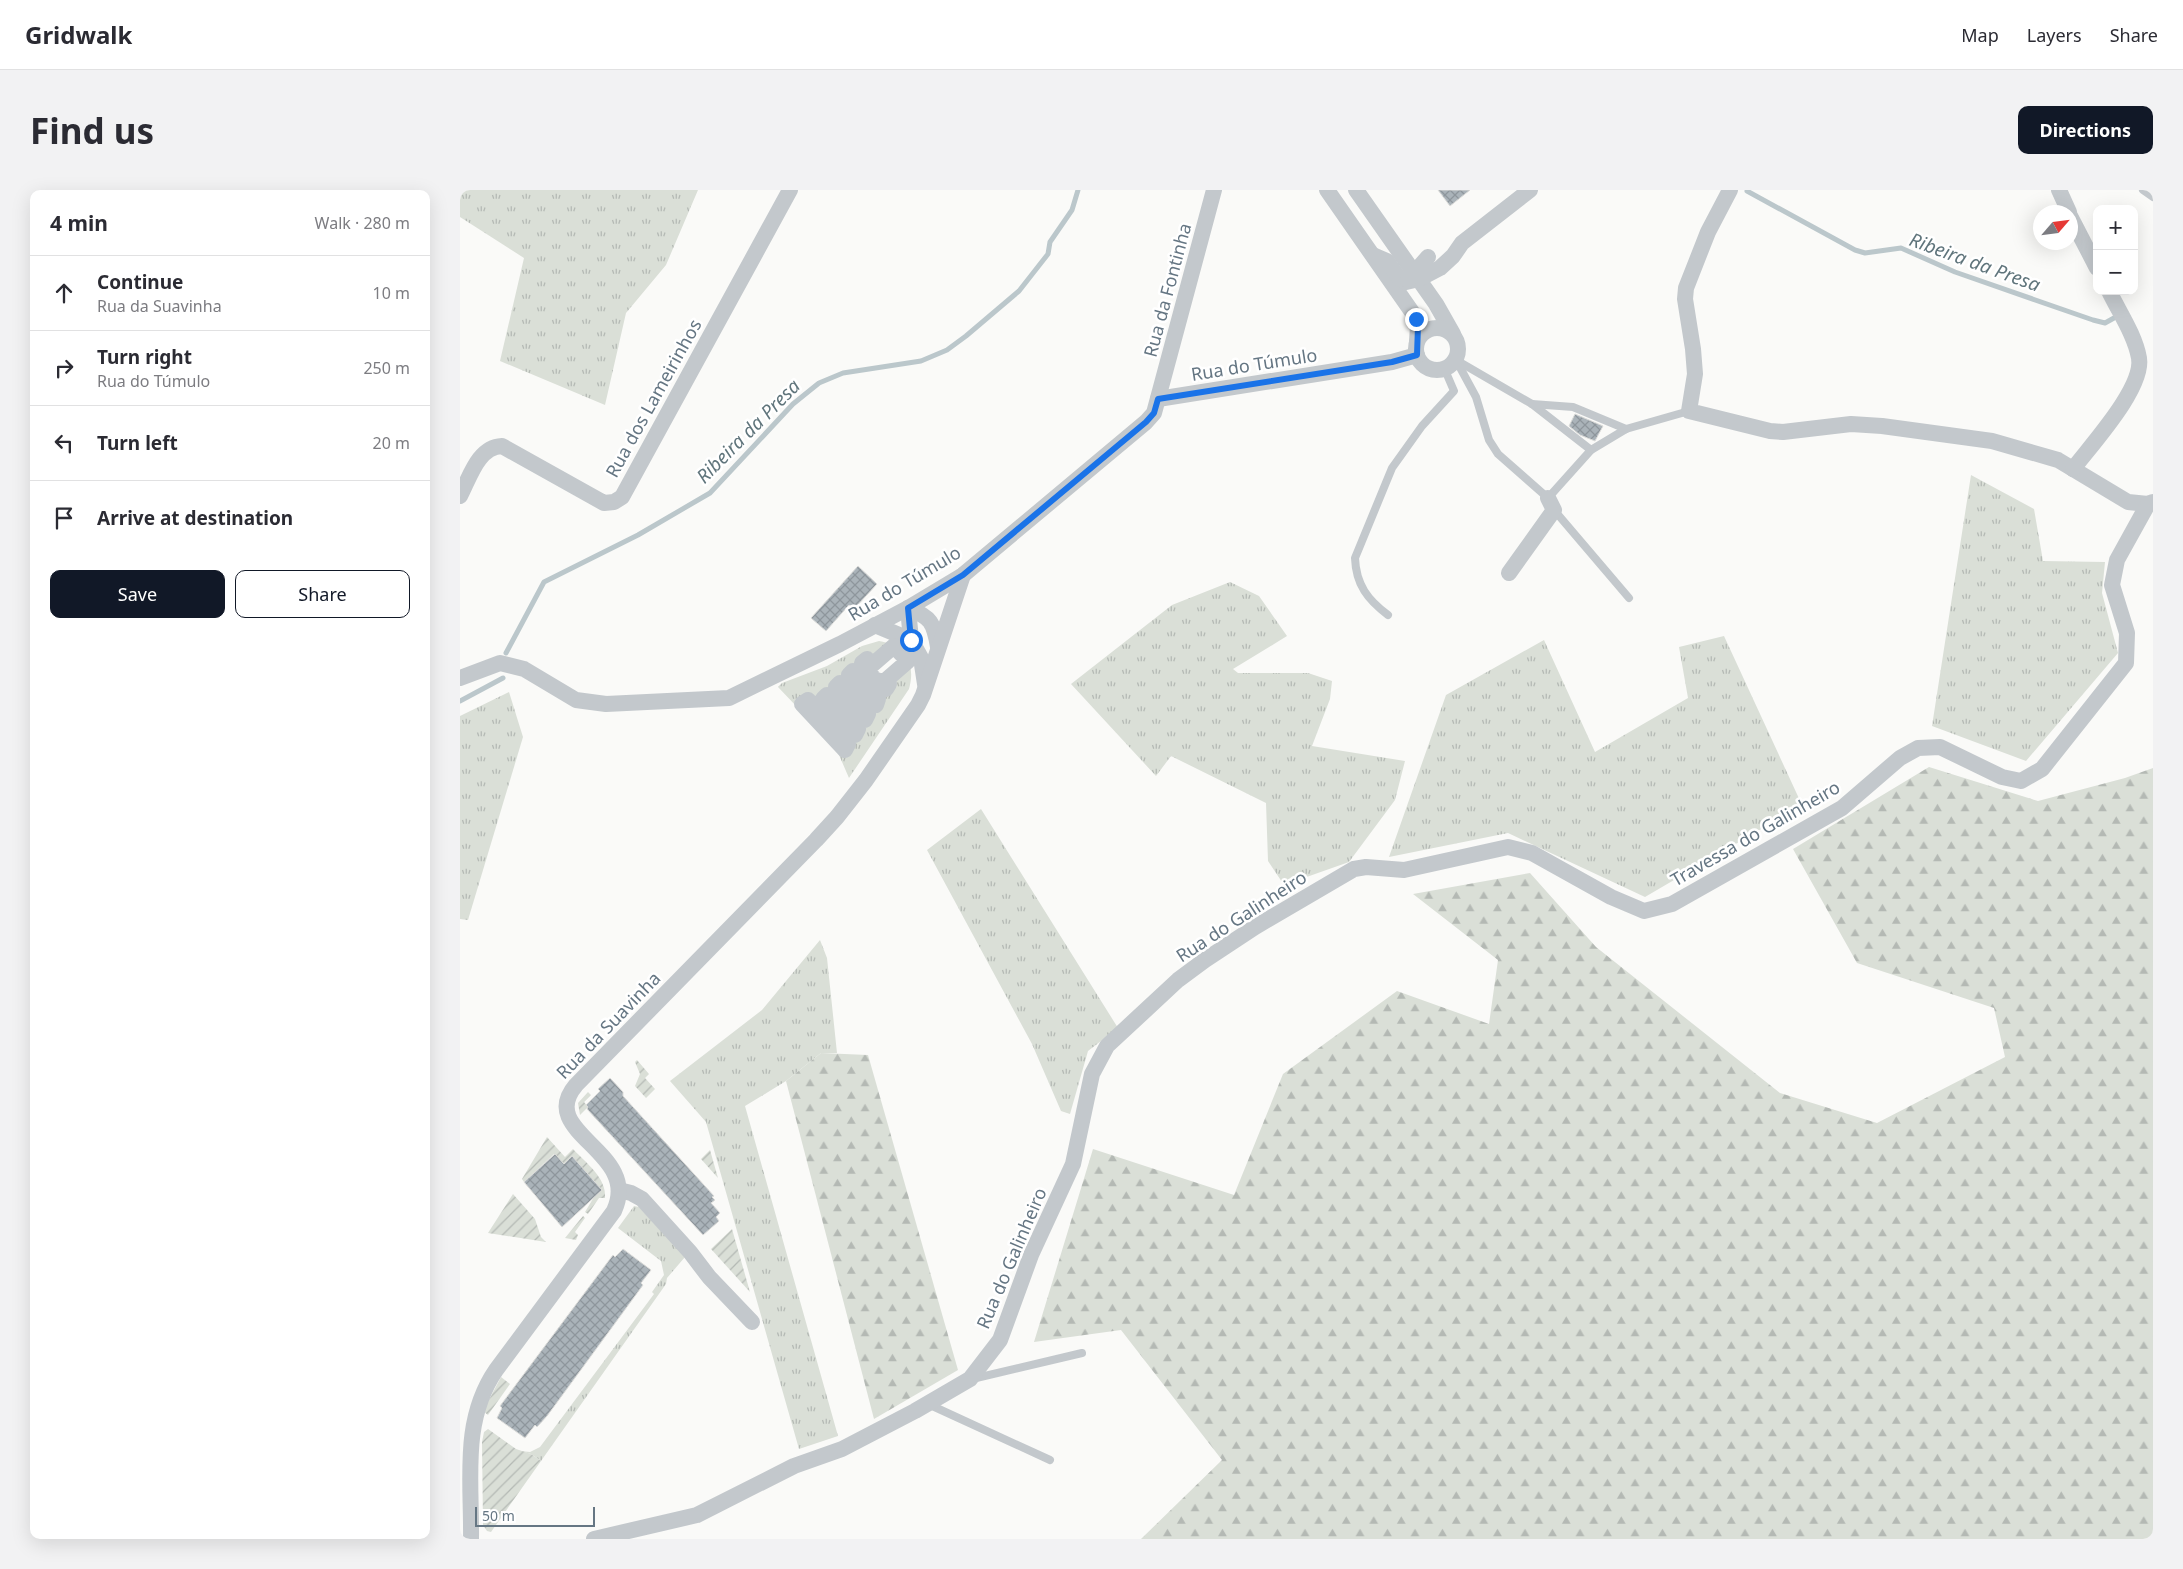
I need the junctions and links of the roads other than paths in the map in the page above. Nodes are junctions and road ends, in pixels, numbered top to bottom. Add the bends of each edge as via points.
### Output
1 (790, 190) edge
2 (1214, 190) edge
3 (1327, 190) edge
4 (1356, 190) edge
5 (1530, 190) edge
6 (1730, 190) edge
7 (2059, 190) edge
8 (2143, 190) edge
9 (2153, 197) edge
10 (2066, 205) edge
11 (2078, 231) edge
12 (1373, 255) junction
13 (1403, 257) junction
14 (2093, 260) edge
15 (1434, 263) junction
16 (1413, 278) junction
17 (2111, 295) edge
18 (1431, 296) junction
19 (1453, 334) junction
20 (1418, 341) junction
21 (1451, 365) junction
22 (1158, 399) junction
23 (1532, 404) junction
24 (1689, 410) junction
25 (1626, 429) junction
26 (1591, 450) junction
27 (2073, 469) junction
28 (460, 496) edge
29 (1551, 504) junction
30 (2151, 506) edge
31 (1509, 573) dead end
32 (963, 575) junction
33 (1629, 598) dead end
34 (908, 608) junction
35 (1388, 616) dead end
36 (875, 625) junction
37 (911, 640) junction
38 (939, 649) junction
39 (908, 660) joint
40 (460, 678) edge
41 (926, 686) junction
42 (1354, 869) joint
43 (619, 1190) junction
44 (752, 1322) dead end
45 (1082, 1352) dead end
46 (970, 1379) junction
47 (928, 1404) junction
48 (1050, 1460) dead end
49 (471, 1539) edge
50 (594, 1539) edge

1 - 28 street, Rua dos Lameirinhos via 622,497 604,503 502,446 492,446 483,452
2 - 22 street, Rua da Fontinha
3 - 12 street
4 - 13 street
5 - 15 street
6 - 24 street via 1708,232 1686,288 1695,374
7 - 10 street
8 - 9 lane
11 - 14 street
12 - 16 street via 1387,261 1399,278
12 - 20 street via 1412,312
13 - 15 street
13 - 16 street
15 - 16 street
15 - 18 street
16 - 18 street
16 - 20 street via 1408,292 1420,317
17 - 27 street via 2137,351 2136,380 2127,398
18 - 19 street
19 - 20 street via 1433,328 1421,335
19 - 21 street via 1459,347
20 - 21 street via 1425,367 1438,371
20 - 22 street, Rua do Túmulo via 1392,362
21 - 23 lane
21 - 29 lane via 1476,397 1489,440 1498,454
21 - 35 lane via 1454,391 1422,426 1392,468 1355,558 1360,584 1371,602
22 - 32 street, Rua do Túmulo via 1154,413 1146,422
23 - 25 lane via 1573,407
23 - 26 lane
24 - 25 lane
24 - 27 street via 1783,432 1851,424 1992,441 2058,460
25 - 26 lane
26 - 29 lane
27 - 30 street via 2128,502
29 - 31 street
29 - 33 lane
30 - 42 street, Travessa do Galinheiro via 2117,560 2112,585 2127,634 2126,663 2042,769 2021,781 2002,777 1940,747 1918,748 1900,758 1842,808 1672,904 1644,911 1532,853 1508,847 1404,870
32 - 34 street, Rua do Túmulo
32 - 38 street, Rua da Suavinha
34 - 36 street, Rua do Túmulo
34 - 37 street
34 - 38 street via 927,617
36 - 37 street
36 - 40 street, Rua do Túmulo via 729,698 606,704 576,700 524,670 500,663
37 - 41 street via 921,658
38 - 41 street, Rua da Suavinha
39 - 39 street via 886,681 889,684 886,690 877,680 868,688 878,699 876,705 864,692 856,700 868,714 865,720 851,705 843,713 858,729 855,735 839,718 831,726 848,744 844,750 802,704 808,700 821,714 829,707 823,699 827,695 835,704 844,696 836,688 840,683 848,693 857,685 849,675 853,671 862,681 871,673 862,664 867,660 872,665 894,646
41 - 43 street, Rua da Suavinha via 918,705 837,818 570,1093 565,1105 569,1119 612,1169
42 - 46 street, Rua do Galinheiro via 1255,926 1178,980 1107,1046 1092,1074 1073,1164 1031,1255 1000,1340
43 - 44 street via 642,1200
43 - 49 street via 619,1201 614,1211 483,1391 470,1438
45 - 46 lane
46 - 47 street, Rua do Galinheiro
47 - 48 lane
47 - 50 street, Rua do Galinheiro via 842,1449 794,1466 697,1515

